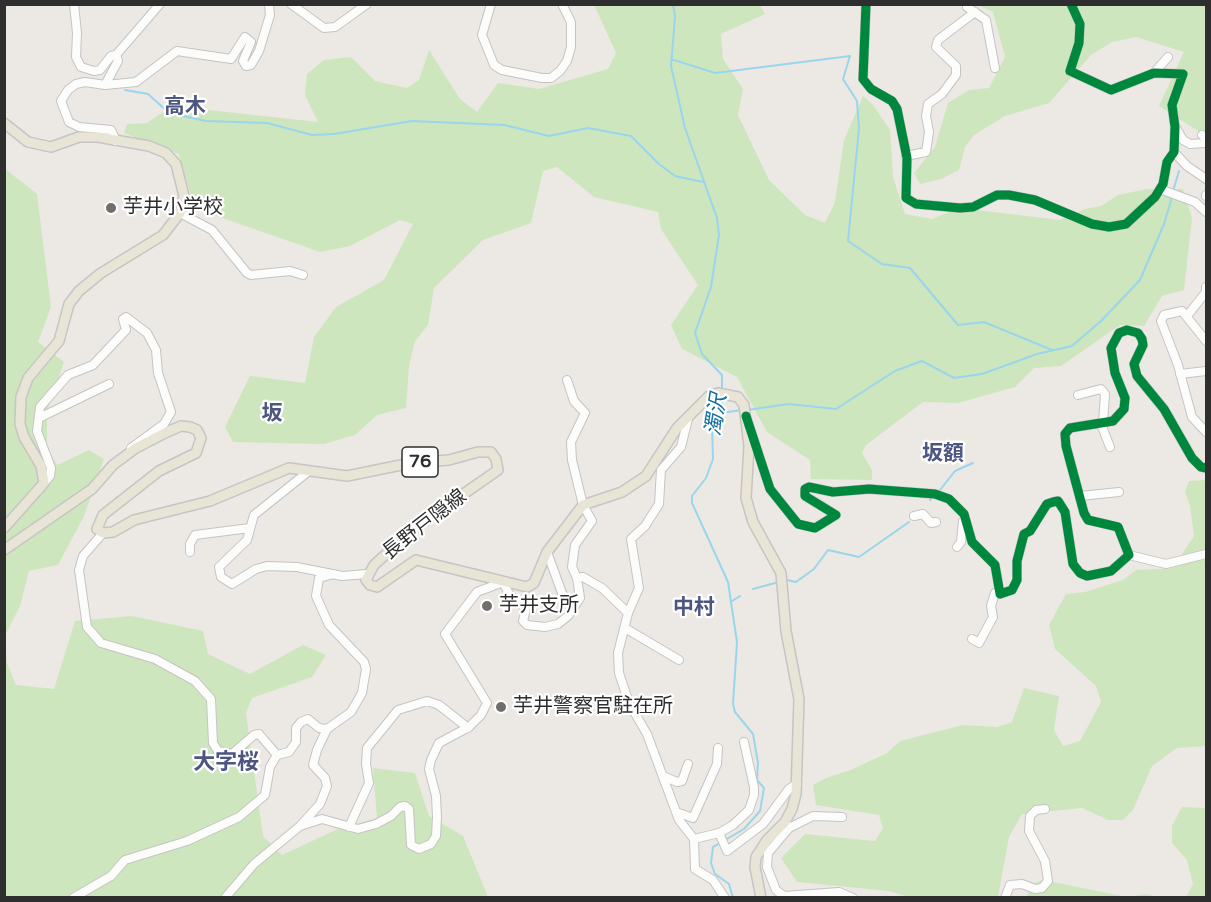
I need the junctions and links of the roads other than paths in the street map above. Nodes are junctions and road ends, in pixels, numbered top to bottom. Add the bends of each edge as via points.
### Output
1 (74, 4) edge
2 (160, 4) edge
3 (269, 4) edge
4 (291, 4) edge
5 (367, 4) edge
6 (491, 4) edge
7 (562, 4) edge
8 (866, 4) edge
9 (1071, 4) edge
10 (967, 7) dead end
11 (975, 12) junction
12 (116, 55) junction
13 (1168, 57) dead end
14 (995, 68) dead end
15 (1154, 73) junction
16 (105, 85) junction
17 (4, 123) edge
18 (1175, 127) junction
19 (1202, 135) dead end
20 (116, 141) junction
21 (1174, 152) junction
22 (906, 156) junction
23 (1206, 179) edge
24 (1160, 189) junction
25 (1206, 212) edge
26 (180, 213) junction
27 (303, 275) dead end
28 (1206, 287) edge
29 (1187, 316) junction
30 (1206, 341) edge
31 (1206, 371) edge
32 (1180, 374) junction
33 (567, 380) dead end
34 (110, 384) dead end
35 (1078, 395) dead end
36 (746, 416) junction
37 (39, 418) junction
38 (688, 419) junction
39 (1102, 423) junction
40 (1206, 432) edge
41 (1110, 447) dead end
42 (130, 452) junction
43 (1206, 468) edge
44 (309, 471) junction
45 (44, 483) junction
46 (1119, 492) dead end
47 (1080, 496) junction
48 (583, 505) junction
49 (914, 516) dead end
50 (964, 517) junction
51 (936, 522) dead end
52 (4, 528) edge
53 (250, 528) junction
54 (103, 533) junction
55 (957, 547) dead end
56 (4, 549) edge
57 (190, 552) dead end
58 (547, 552) junction
59 (1206, 554) edge
60 (1129, 555) junction
61 (334, 574) junction
62 (367, 574) junction
63 (577, 578) junction
64 (503, 582) junction
65 (1000, 594) junction
66 (574, 605) junction
67 (628, 613) junction
68 (625, 628) junction
69 (972, 639) dead end
70 (679, 660) dead end
71 (468, 728) junction
72 (327, 729) junction
73 (744, 742) dead end
74 (718, 748) dead end
75 (277, 755) junction
76 (688, 764) dead end
77 (663, 776) junction
78 (797, 784) junction
79 (1045, 809) dead end
80 (676, 812) junction
81 (842, 817) dead end
82 (787, 825) junction
83 (300, 826) junction
84 (349, 827) junction
85 (720, 835) junction
86 (694, 839) junction
87 (73, 897) edge
88 (225, 897) edge
89 (725, 897) edge
90 (761, 897) edge
91 (854, 897) edge
92 (1005, 897) edge

1 - 12 street via 78,63 86,70 100,70
2 - 12 street
3 - 16 street via 265,33 251,64 246,66 243,61 251,42 245,37 231,59 177,51 136,82
4 - 5 street via 324,28 335,27
6 - 7 street via 482,35 494,65 542,78 551,78 560,71 571,47 571,22
8 - 22 street via 863,79 871,90 892,101
9 - 15 street via 1080,24 1070,71 1111,90
10 - 11 street
11 - 14 street via 986,20 989,28
11 - 22 street via 938,40 936,47 956,66 956,75 942,94 928,104 926,152
12 - 16 street via 118,61
13 - 15 street
15 - 18 street via 1183,74 1172,105
16 - 20 street via 76,84 61,100 62,108 69,122 79,127 111,130
17 - 20 main road via 27,142 51,147 79,136
18 - 19 street via 1190,144 1205,143
18 - 21 street
20 - 26 main road via 149,146 166,153 176,164 184,196
21 - 23 street
21 - 24 street via 1167,162
22 - 24 street via 904,195 916,204 973,207 998,195 1009,195 1035,200 1084,222 1109,227 1135,218
24 - 25 street via 1195,202
26 - 27 street via 212,230 247,273 290,271
26 - 45 main road via 163,235 79,291 69,304 59,341 28,378 21,397 20,424 41,466
28 - 29 street
29 - 30 street
29 - 32 street via 1176,311 1164,315 1161,321
31 - 32 street
32 - 40 street via 1192,417
33 - 48 street via 574,401 585,413 572,442 572,460
34 - 37 street
35 - 39 street via 1101,390 1105,394
36 - 38 main road via 738,397 718,393 709,396
36 - 50 street via 770,489 798,524 815,528 836,515 805,496 809,487 832,492 869,489 935,494 949,499
36 - 78 main road via 746,498 753,522 781,573 784,588 785,620 799,699
37 - 42 street via 40,407 53,390 68,375 93,365 126,330 123,319 129,318 147,333 156,350 158,373 171,412 164,424 131,446
37 - 45 street via 38,431 51,468
38 - 48 main road via 677,428 646,476 636,484
38 - 67 street via 681,447 661,470 659,504 631,539 639,588
39 - 41 street
39 - 43 street via 1113,420 1124,409 1125,398 1111,348 1119,333 1138,333 1143,345 1134,364 1137,376 1164,409 1192,458
39 - 47 street via 1071,428 1065,434
42 - 54 main road via 181,426 197,430 201,438 196,453 166,466 103,515 98,529
42 - 56 main road via 92,489
44 - 53 street via 254,515
44 - 54 main road, 長野戸隠線 / 76 via 289,468 210,501 134,520
44 - 62 main road, 長野戸隠線 / 76 via 347,476 478,452 491,452 496,459 498,470 416,527
45 - 52 main road
46 - 47 street
47 - 60 street via 1088,520 1118,527
48 - 58 main road, 長野戸隠線
48 - 63 street via 592,521 575,545 572,567
49 - 51 street via 923,514 931,523
50 - 55 street
50 - 65 street via 972,542 995,565
53 - 57 street via 195,536
53 - 61 street via 247,540 219,567 226,583 232,584 267,566
54 - 75 street via 83,556 79,570 83,620 93,637 155,659 195,681 211,699 213,742 219,751 232,754 259,734
58 - 64 main road, 長野戸隠線 via 530,586
58 - 66 street via 562,593
59 - 60 street via 1166,564
60 - 65 street via 1111,571 1087,576 1080,573 1073,564 1065,512 1058,501 1053,502 1047,504 1024,534 1017,580 1012,590
61 - 62 street
61 - 72 street via 319,578 316,596 320,609 329,625 360,656 366,669 358,704
62 - 64 main road, 長野戸隠線 via 366,580 377,587 416,560
63 - 66 street via 580,598
63 - 67 street via 590,579
64 - 66 street via 509,594 526,609 526,625 536,628 558,624
64 - 71 street via 477,592 445,634 487,703
65 - 69 street via 995,593 993,617 979,643
67 - 68 street
68 - 70 street
68 - 77 street via 618,653 620,673 629,703 647,734
71 - 84 street via 440,705 427,701 398,710 367,748 369,783
71 - 84 street via 440,743 431,760 437,817 436,836 431,844 419,849 411,845 409,809 405,806 369,827
72 - 75 street via 308,719 301,722 289,752
72 - 83 street via 313,765 327,786 320,804
73 - 85 street via 754,795 749,810
74 - 80 street via 717,764 693,818
75 - 87 street via 270,767 266,795 239,817 187,842 125,860 111,876
76 - 77 street via 682,780
77 - 80 street
78 - 82 main road
78 - 85 street via 758,829 727,851
79 - 92 street via 1030,816 1029,831 1045,861 1048,881 1035,889 1010,885
80 - 86 street
81 - 82 street via 813,816
82 - 90 main road via 767,840 756,857 754,867
82 - 91 street via 768,852 767,867 776,890 784,896 839,892
83 - 84 street via 322,819
83 - 88 street via 254,864
85 - 86 street
86 - 89 street via 695,869 713,880

